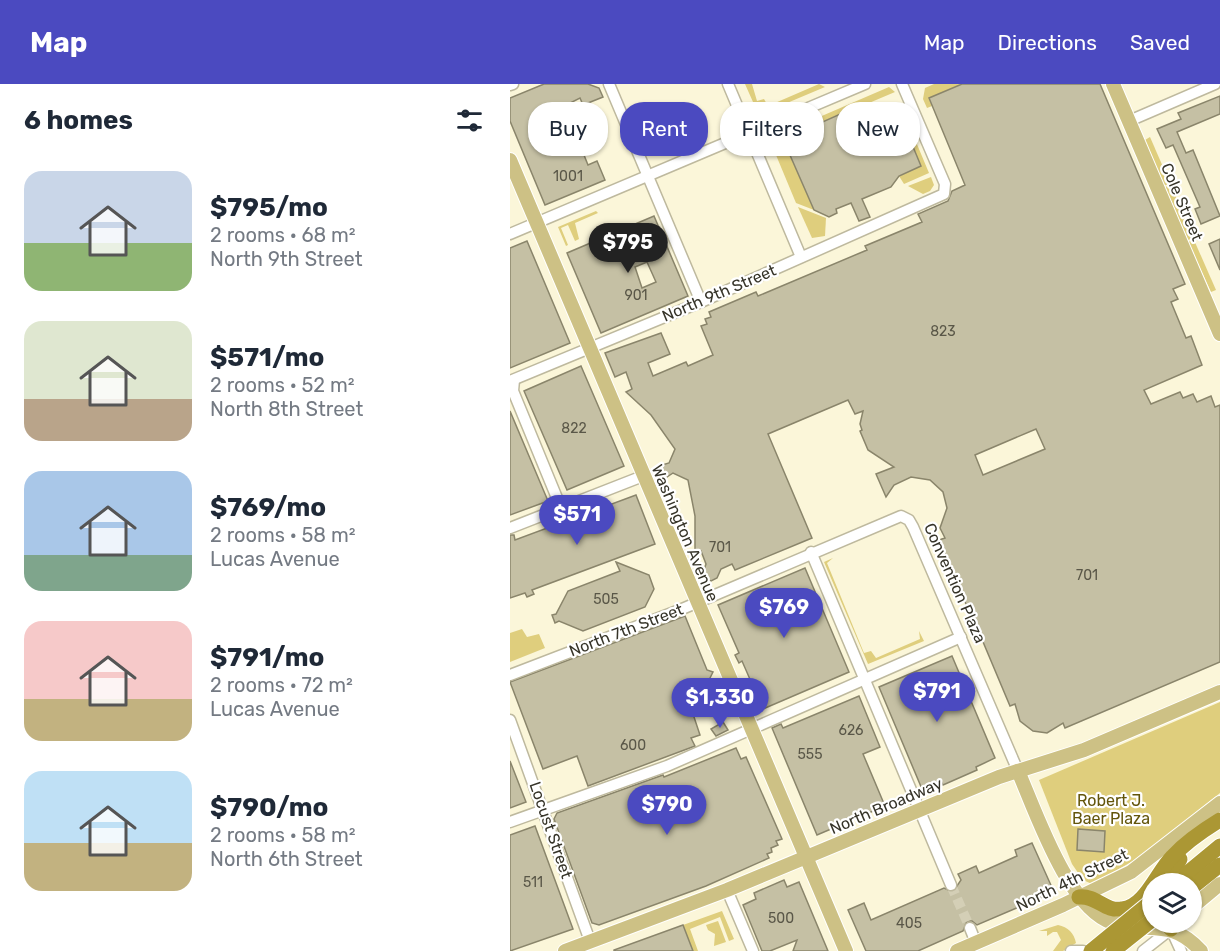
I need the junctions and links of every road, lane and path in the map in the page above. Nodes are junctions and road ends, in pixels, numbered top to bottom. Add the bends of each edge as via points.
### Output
1 (609, 84) edge
2 (728, 84) edge
3 (865, 84) edge
4 (902, 84) edge
5 (1113, 84) edge
6 (1215, 84) edge
7 (736, 102) edge
8 (823, 102) edge
9 (1129, 121) junction
10 (720, 146) edge
11 (759, 156) edge
12 (510, 160) edge
13 (648, 176) junction
14 (536, 223) junction
15 (510, 234) edge
16 (801, 257) junction
17 (701, 302) junction
18 (1220, 334) edge
19 (589, 349) junction
20 (512, 380) edge
21 (643, 476) junction
22 (568, 506) junction
23 (906, 518) joint
24 (510, 528) edge
25 (811, 552) junction
26 (697, 602) junction
27 (961, 637) junction
28 (510, 675) edge
29 (865, 679) junction
30 (1220, 692) edge
31 (510, 720) edge
32 (750, 728) junction
33 (1018, 771) junction
34 (1220, 802) edge
35 (920, 810) junction
36 (544, 812) junction
37 (510, 822) edge
38 (1220, 822) edge
39 (1220, 846) edge
40 (806, 857) junction
41 (1220, 865) edge
42 (1171, 873) edge
43 (1187, 873) edge
44 (1202, 879) edge
45 (951, 885) tunnel mouth
46 (1220, 885) edge
47 (727, 890) junction
48 (1079, 897) junction
49 (1202, 899) edge
50 (1142, 909) edge
51 (1142, 926) edge
52 (970, 928) tunnel mouth
53 (1142, 928) edge
54 (1162, 933) edge
55 (1174, 933) edge
56 (1181, 933) edge
57 (590, 941) junction
58 (976, 943) junction
59 (565, 951) edge
60 (753, 951) edge
61 (846, 951) edge
62 (957, 951) edge
63 (1071, 951) edge
64 (1083, 951) edge
65 (1092, 951) edge
66 (1113, 951) edge
67 (1143, 951) edge
68 (1181, 951) edge
69 (1201, 951) edge

1 - 13 street
2 - 7 street
3 - 8 street
4 - 16 street, North 9th Street via 946,189 944,194
5 - 9 main road, Cole Street
6 - 9 street
9 - 18 main road, Cole Street
10 - 13 street
11 - 16 street
12 - 14 main road, Washington Avenue
13 - 14 street
13 - 17 street
14 - 15 street
14 - 19 main road, Washington Avenue
16 - 17 street, North 9th Street
17 - 19 street, North 9th Street
19 - 20 street, North 9th Street
19 - 21 main road, Washington Avenue
20 - 22 street via 513,391 558,498
21 - 22 street
21 - 26 main road, Washington Avenue
22 - 24 street
23 - 25 street, North 7th Street via 895,517
23 - 27 street, Convention Plaza
25 - 26 street, North 7th Street
25 - 29 street
26 - 28 street, North 7th Street
26 - 32 main road, Washington Avenue
27 - 29 street
27 - 33 street, Convention Plaza
29 - 32 street
29 - 35 street
30 - 33 main road, North Broadway via 1084,750
31 - 36 street, Locust Street
32 - 36 street via 667,766
32 - 40 main road, Washington Avenue
33 - 35 main road, North Broadway
33 - 48 main road, Convention Plaza via 1060,865
34 - 48 main road, North 4th Street via 1140,866
35 - 40 main road, North Broadway
35 - 45 street
36 - 37 street
36 - 57 street, Locust Street
38 - 42 highway via 1176,863
38 - 48 highway via 1194,837 1172,857 1141,900 1130,908 1114,909 1089,897
39 - 43 highway
40 - 47 main road, North Broadway
40 - 61 main road, Washington Avenue
41 - 44 highway
46 - 49 main road
47 - 57 main road, North Broadway
47 - 60 street
48 - 51 main road, Convention Plaza via 1090,910 1108,921
48 - 58 main road, North 4th Street
50 - 65 highway, bridge
52 - 58 street
53 - 66 highway, bridge
54 - 67 street
55 - 68 street
56 - 69 main road
57 - 59 main road, North Broadway
58 - 62 main road, North 4th Street
63 - 64 street

